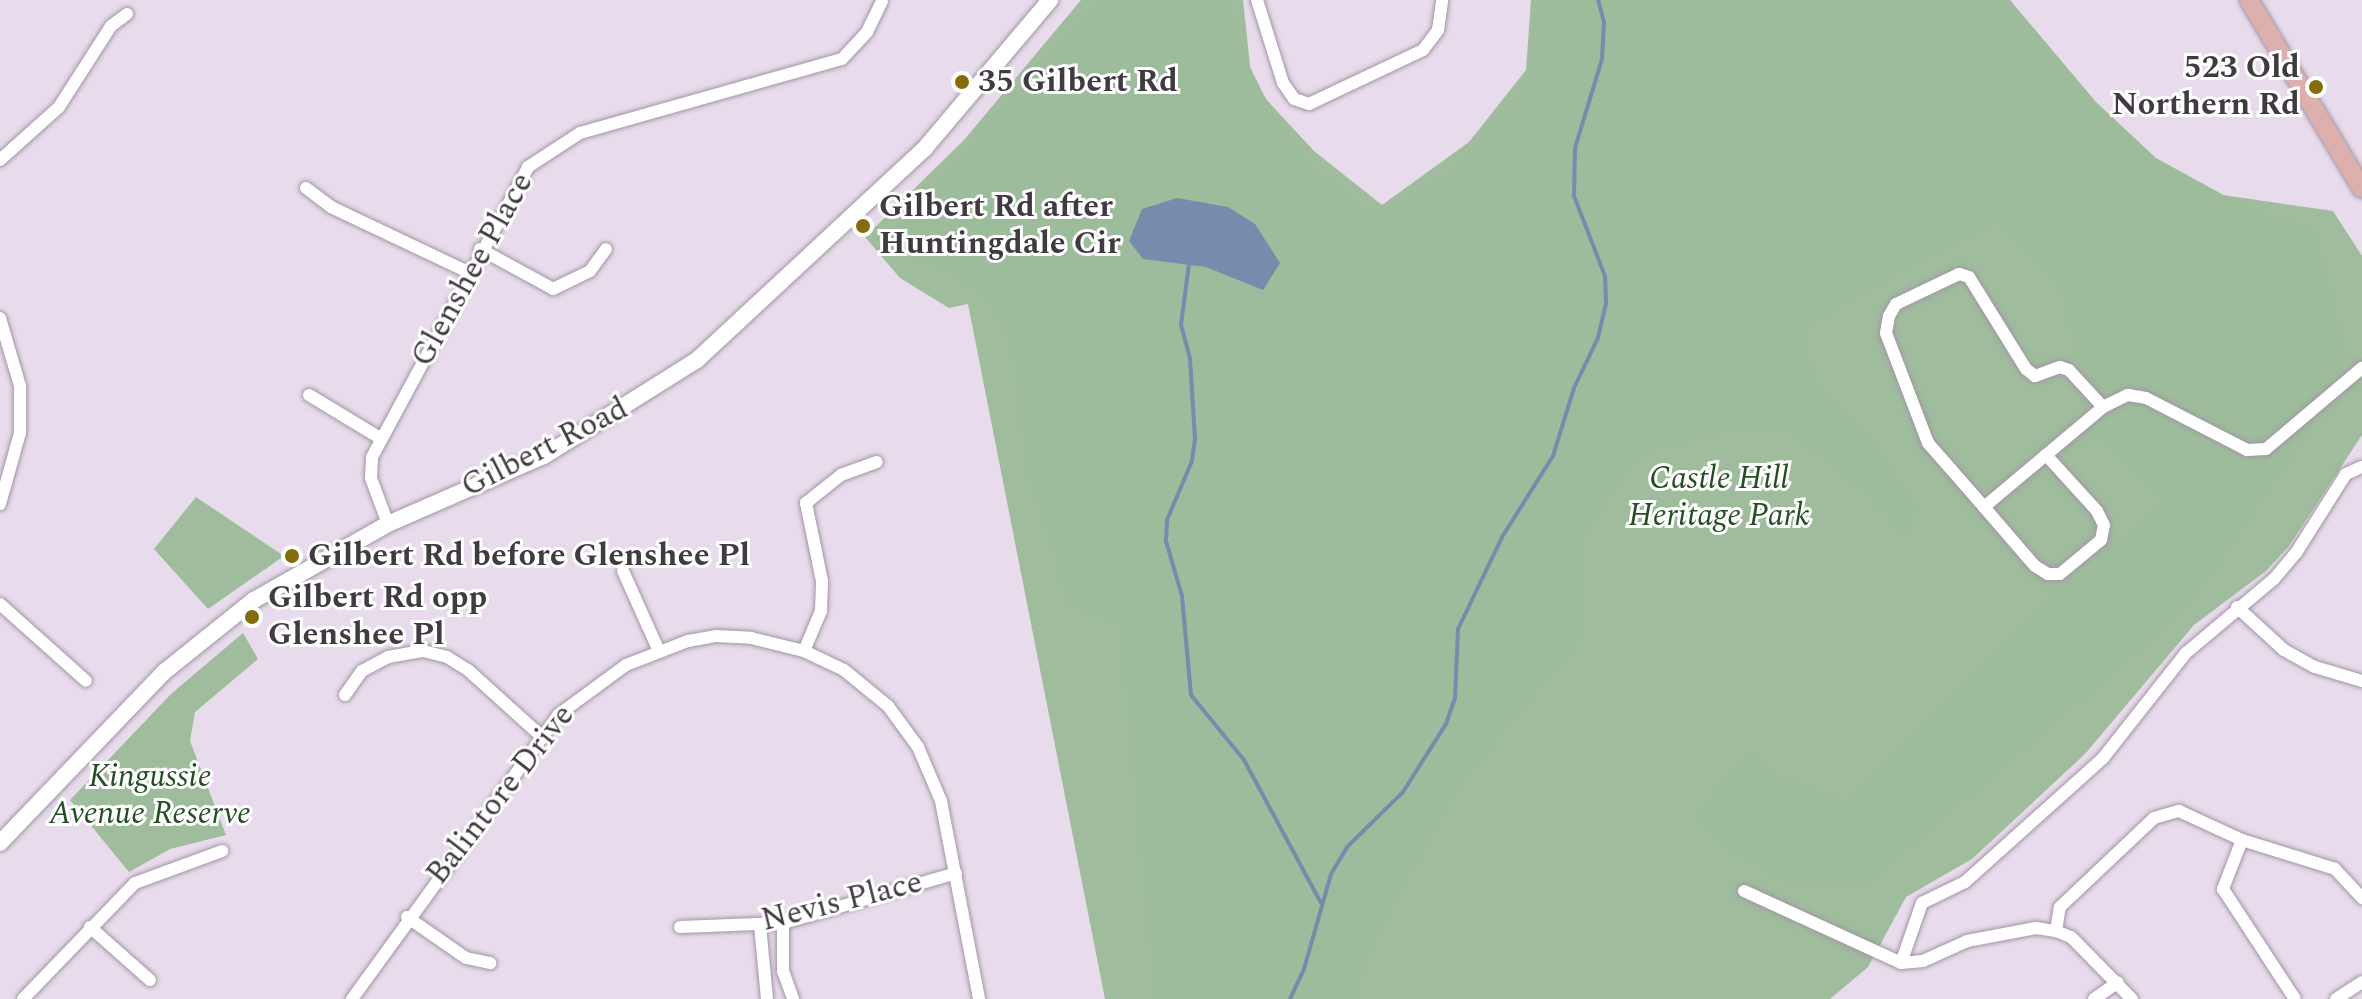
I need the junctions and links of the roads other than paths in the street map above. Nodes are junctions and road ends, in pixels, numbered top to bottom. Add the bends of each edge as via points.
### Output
1 (1050, 0) edge
2 (1257, 0) edge
3 (1442, 0) edge
4 (2249, 0) edge
5 (882, 1) edge
6 (127, 14) dead end
7 (0, 160) edge
8 (306, 188) dead end
9 (2362, 189) edge
10 (480, 249) junction
11 (606, 249) dead end
12 (468, 272) junction
13 (0, 318) edge
14 (2362, 368) edge
15 (309, 395) dead end
16 (2103, 407) junction
17 (380, 438) junction
18 (2046, 455) junction
19 (877, 462) dead end
20 (2362, 467) edge
21 (0, 504) edge
22 (1984, 507) junction
23 (388, 524) junction
24 (623, 571) dead end
25 (0, 604) edge
26 (2237, 607) junction
27 (659, 651) junction
28 (804, 651) junction
29 (86, 681) dead end
30 (2362, 681) edge
31 (345, 695) dead end
32 (540, 735) junction
33 (2242, 840) junction
34 (0, 843) edge
35 (222, 851) dead end
36 (956, 873) junction
37 (1744, 891) dead end
38 (2362, 898) edge
39 (407, 917) junction
40 (783, 923) junction
41 (760, 925) junction
42 (90, 927) junction
43 (680, 927) dead end
44 (2056, 931) junction
45 (490, 963) dead end
46 (1901, 963) junction
47 (150, 980) dead end
48 (2118, 982) junction
49 (2362, 982) edge
50 (23, 999) edge
51 (352, 999) edge
52 (767, 999) edge
53 (793, 999) edge
54 (979, 999) edge
55 (2094, 999) edge
56 (2132, 999) edge
57 (2295, 999) edge
58 (2336, 999) edge

1 - 23 main road, Gilbert Road via 925,148 697,360 544,456
2 - 3 street via 1283,83 1294,99 1309,104 1423,50 1438,30
4 - 9 main road
5 - 10 street, Glenshee Place via 867,32 842,59 580,133 553,146 519,178
6 - 7 street via 111,26 59,107
8 - 12 street via 331,207
10 - 11 street via 553,289 590,271
10 - 12 street, Glenshee Place
12 - 17 street, Glenshee Place
13 - 21 street via 20,386 20,433
14 - 16 street via 2266,449 2247,450 2146,398 2128,395
15 - 17 street
16 - 18 street
16 - 22 street via 2069,370 2060,367 2035,376 2026,369 1969,277 1959,274 1896,304 1886,333 1928,443
17 - 23 street, Glenshee Place via 371,478
18 - 22 street
18 - 22 street via 2097,511 2104,525 2101,540 2060,574 2048,574
19 - 28 street via 841,475 806,503 822,581 821,611
20 - 26 street via 2346,474 2281,570
23 - 34 main road, Gilbert Road via 276,586 210,633 127,708
24 - 27 street
25 - 29 street
26 - 30 street via 2284,650 2315,667
26 - 46 street via 2186,653 2103,758 1965,882 1922,903
27 - 28 street, Balintore Drive via 716,636
27 - 32 street, Balintore Drive via 601,679
28 - 36 street, Balintore Drive via 844,670 888,706 918,747 941,801
31 - 32 street via 362,671 388,657 423,651 468,670
32 - 39 street, Balintore Drive
33 - 38 street via 2335,869
33 - 44 street via 2191,814 2164,813 2060,907
33 - 57 street via 2223,889
35 - 42 street via 150,874
36 - 40 street, Nevis Place
36 - 54 street, Balintore Drive
37 - 46 street
39 - 45 street via 466,958
39 - 51 street, Balintore Drive
40 - 41 street, Nevis Place
40 - 53 street via 783,971
41 - 43 street, Nevis Place
41 - 52 street
42 - 47 street
42 - 50 street
44 - 46 street via 2036,928 1967,941 1923,961
44 - 48 street via 2071,937
48 - 55 street
48 - 56 street
49 - 58 street

